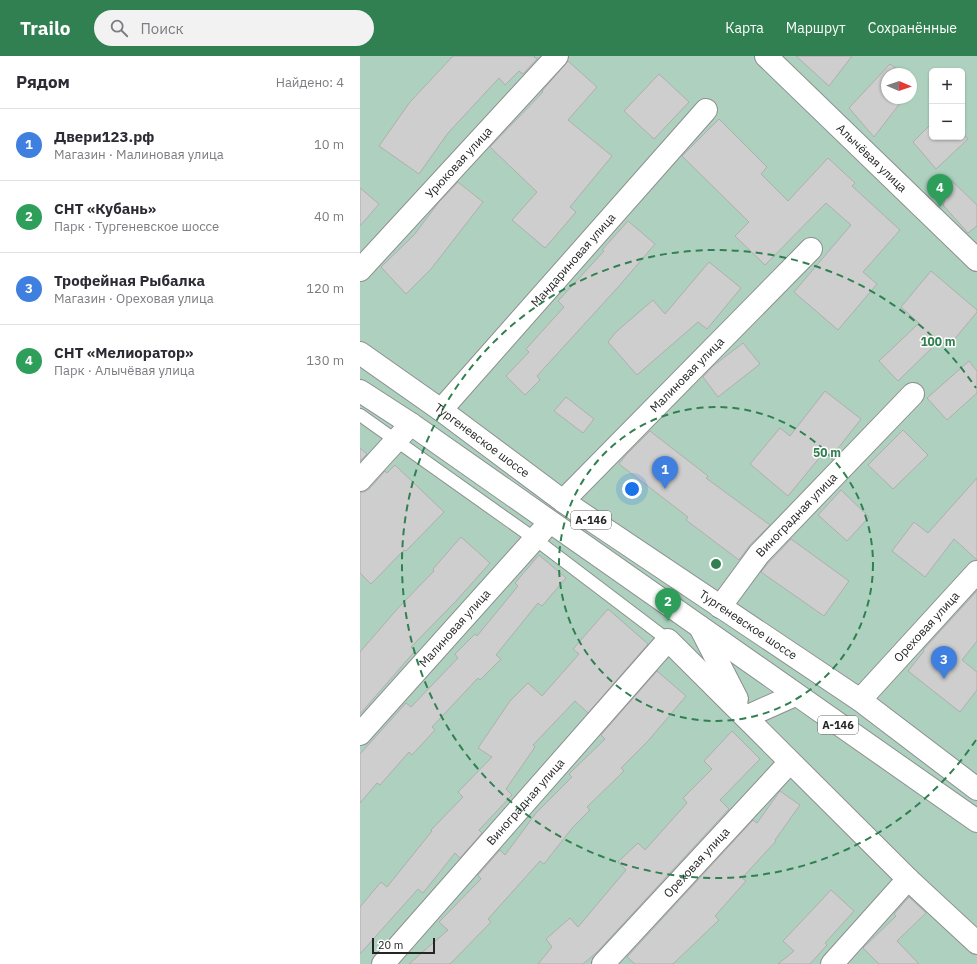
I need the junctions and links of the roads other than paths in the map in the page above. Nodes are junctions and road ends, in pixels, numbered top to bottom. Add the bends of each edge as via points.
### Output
1 (557, 56) edge
2 (766, 56) edge
3 (706, 110) dead end
4 (811, 249) dead end
5 (977, 260) edge
6 (360, 270) edge
7 (360, 353) edge
8 (360, 390) edge
9 (913, 394) dead end
10 (441, 410) junction
11 (360, 415) edge
12 (411, 424) junction
13 (396, 440) junction
14 (360, 480) edge
15 (562, 501) junction
16 (550, 522) junction
17 (535, 539) junction
18 (977, 572) edge
19 (720, 607) junction
20 (700, 627) junction
21 (668, 640) junction
22 (795, 695) junction
23 (860, 700) junction
24 (746, 718) junction
25 (360, 734) edge
26 (790, 762) junction
27 (977, 789) edge
28 (977, 821) edge
29 (908, 879) junction
30 (977, 943) edge
31 (383, 964) edge
32 (603, 964) edge
33 (832, 964) edge

1 - 6 main road, Урюковая улица
2 - 5 main road, Алычёвая улица
3 - 10 main road, Мандариновая улица
4 - 15 main road, Малиновая улица
7 - 10 main road, Тургеневское шоссе / А-146
8 - 12 main road, Тургеневское шоссе / А-146
9 - 19 main road, Виноградная улица via 759,554
10 - 15 main road, Тургеневское шоссе / А-146
11 - 13 lane
12 - 13 main road
12 - 16 main road, Тургеневское шоссе / А-146
13 - 14 main road
13 - 17 lane
15 - 19 main road, Тургеневское шоссе / А-146
16 - 17 main road, Малиновая улица
16 - 20 main road, Тургеневское шоссе / А-146
17 - 21 lane
17 - 25 main road, Малиновая улица
18 - 23 main road, Ореховая улица
19 - 23 main road, Тургеневское шоссе / А-146
20 - 22 main road, Тургеневское шоссе / А-146
20 - 24 main road
21 - 24 main road
21 - 31 main road, Виноградная улица
22 - 24 main road
22 - 28 main road, Тургеневское шоссе / А-146
23 - 27 main road, Тургеневское шоссе / А-146
24 - 26 main road
26 - 29 main road
26 - 32 main road, Ореховая улица
29 - 30 main road
29 - 33 main road

